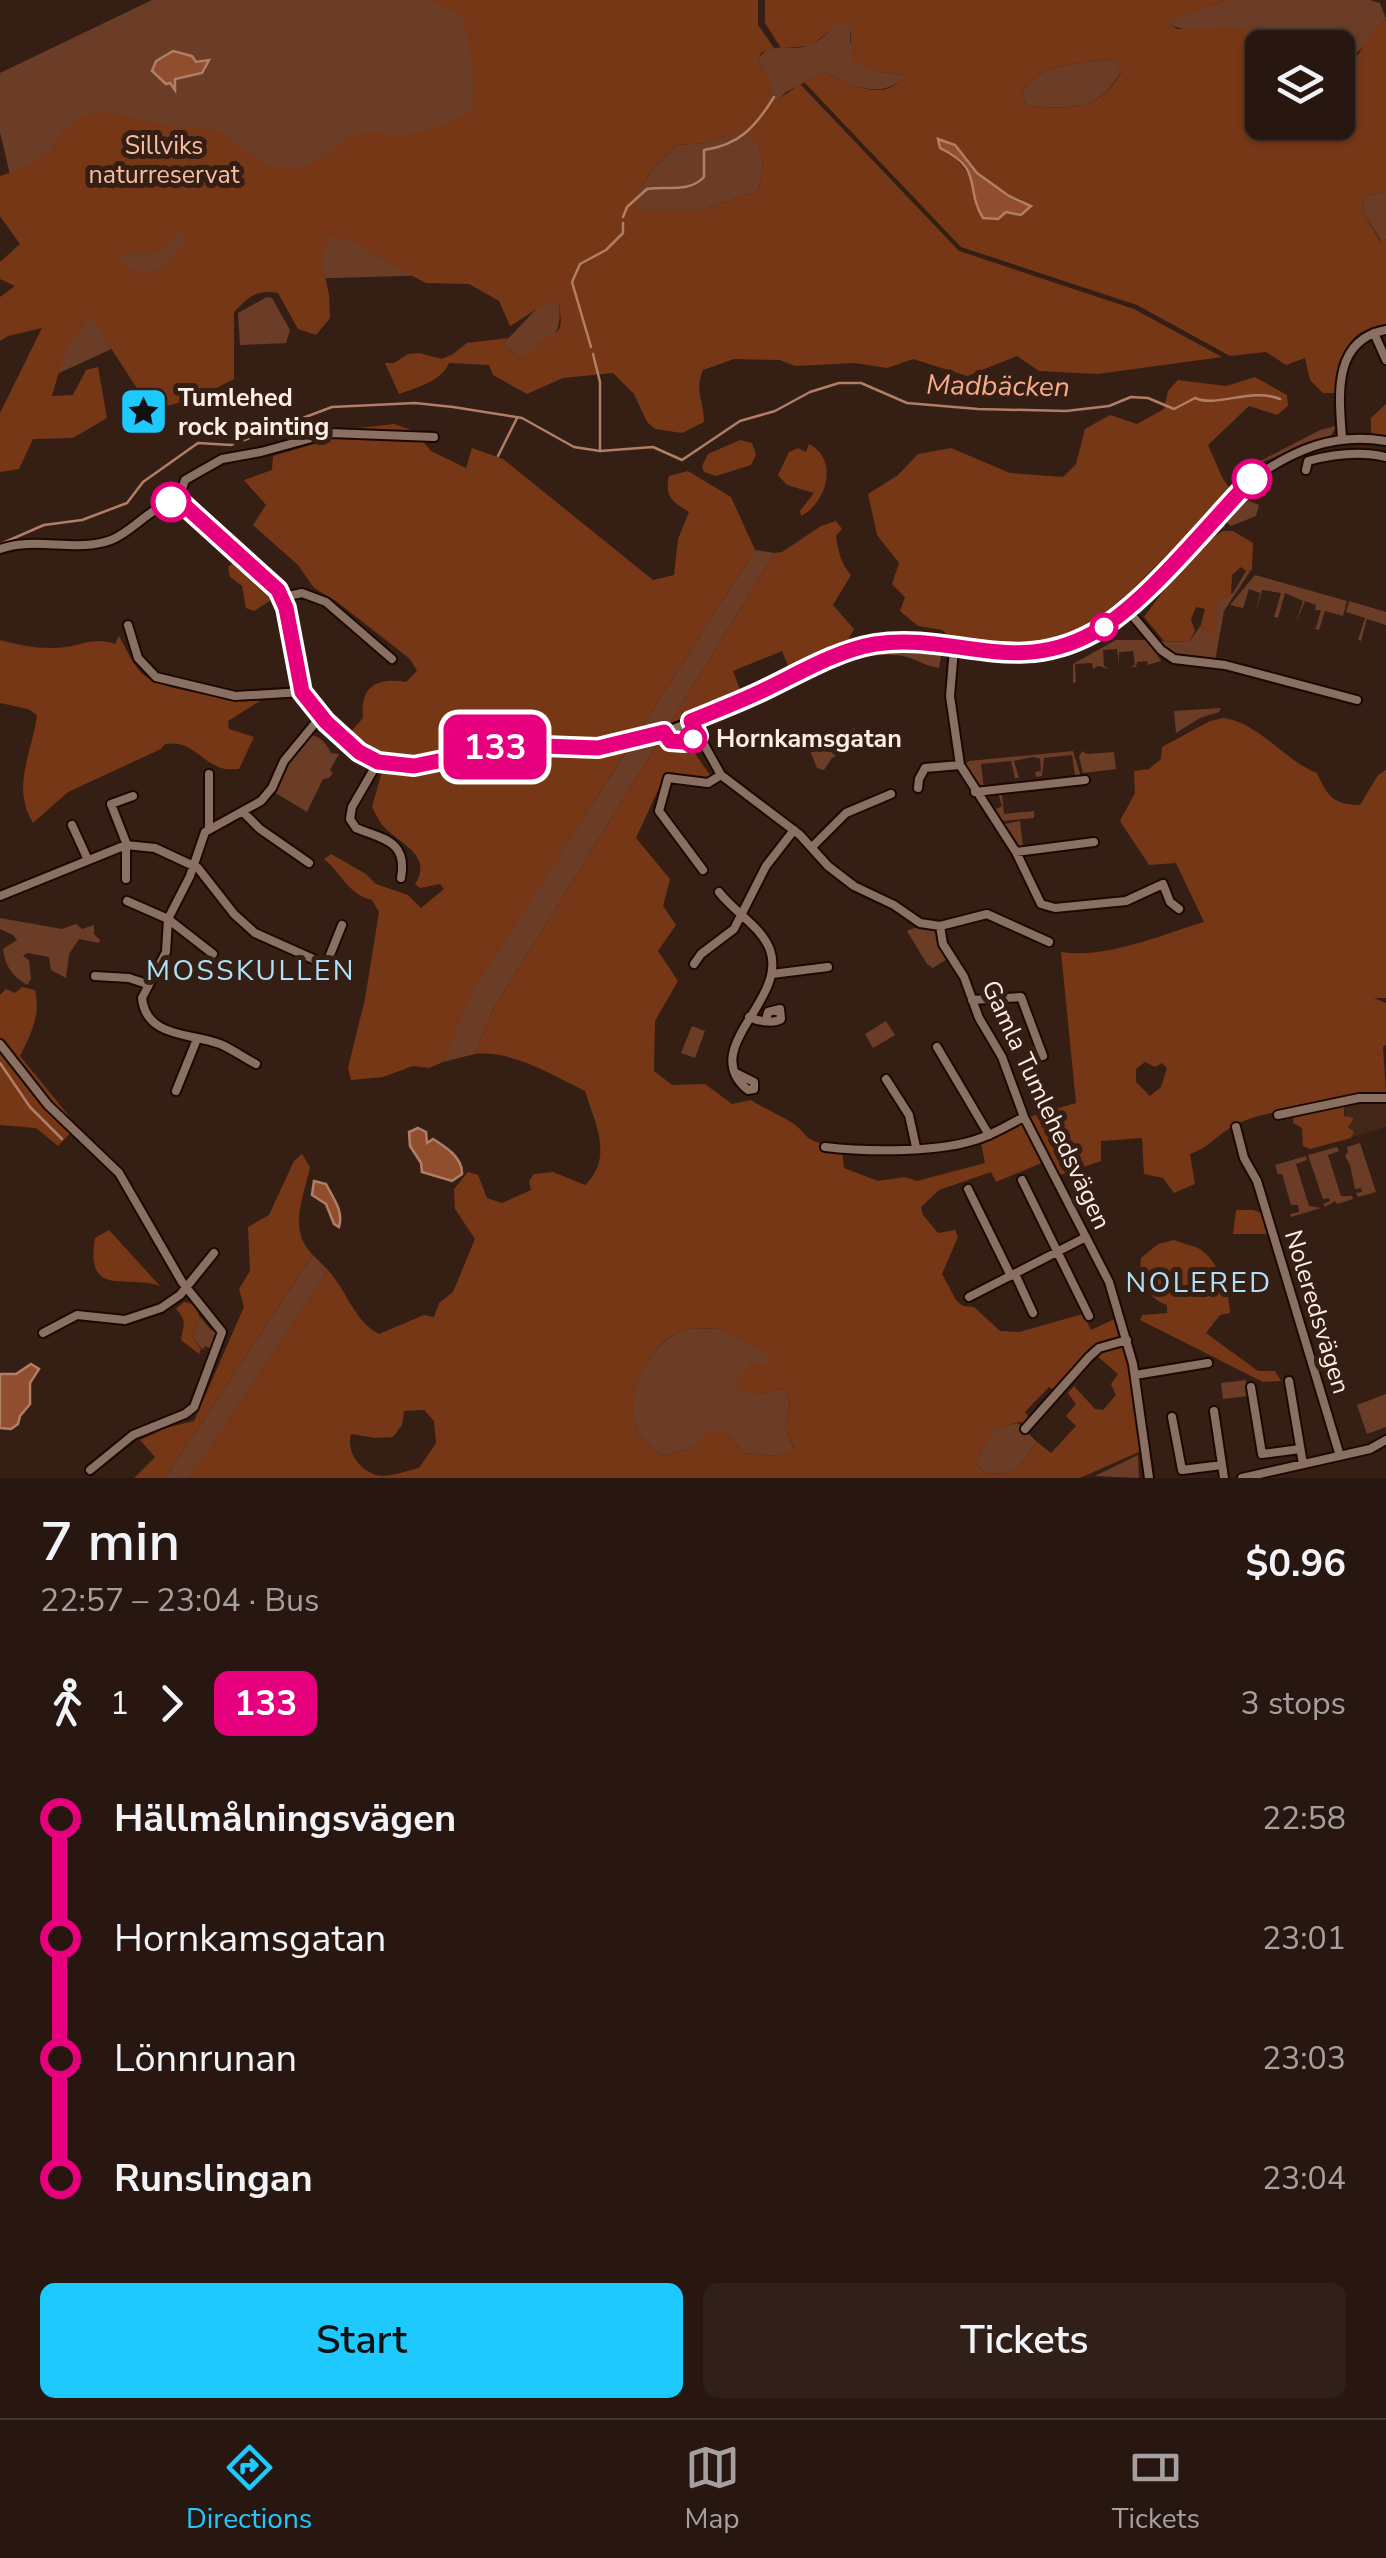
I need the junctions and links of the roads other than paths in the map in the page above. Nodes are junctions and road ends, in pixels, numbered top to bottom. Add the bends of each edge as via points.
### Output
1 (1386, 330) edge
2 (1374, 332) junction
3 (1386, 360) edge
4 (434, 437) dead end
5 (1342, 438) junction
6 (1386, 441) edge
7 (1386, 456) edge
8 (1306, 470) dead end
9 (178, 502) junction
10 (0, 549) edge
11 (283, 598) junction
12 (1126, 608) junction
13 (128, 625) dead end
14 (954, 649) junction
15 (392, 659) dead end
16 (302, 692) junction
17 (1357, 700) dead end
18 (321, 716) junction
19 (691, 721) junction
20 (378, 762) junction
21 (960, 765) junction
22 (209, 774) dead end
23 (721, 775) junction
24 (1085, 780) dead end
25 (918, 788) dead end
26 (975, 792) junction
27 (891, 794) dead end
28 (133, 796) dead end
29 (244, 812) junction
30 (72, 825) dead end
31 (209, 828) junction
32 (794, 830) junction
33 (1094, 842) dead end
34 (126, 845) junction
35 (812, 847) junction
36 (1016, 852) junction
37 (88, 860) junction
38 (309, 862) dead end
39 (194, 866) junction
40 (703, 870) dead end
41 (126, 878) dead end
42 (401, 878) dead end
43 (719, 892) dead end
44 (0, 896) edge
45 (127, 901) dead end
46 (1179, 908) dead end
47 (742, 915) junction
48 (168, 919) junction
49 (342, 924) dead end
50 (940, 926) junction
51 (1049, 942) dead end
52 (213, 954) dead end
53 (326, 964) junction
54 (694, 964) dead end
55 (828, 967) dead end
56 (340, 971) dead end
57 (772, 974) junction
58 (95, 976) dead end
59 (147, 984) junction
60 (972, 1000) junction
61 (749, 1017) junction
62 (766, 1020) dead end
63 (198, 1039) junction
64 (0, 1044) edge
65 (937, 1047) dead end
66 (1043, 1056) dead end
67 (256, 1064) dead end
68 (736, 1074) dead end
69 (886, 1079) dead end
70 (176, 1090) dead end
71 (1386, 1098) edge
72 (1278, 1115) dead end
73 (1024, 1117) junction
74 (1236, 1127) dead end
75 (989, 1135) junction
76 (825, 1147) dead end
77 (916, 1147) junction
78 (1022, 1180) dead end
79 (968, 1189) dead end
80 (1086, 1237) junction
81 (1058, 1252) junction
82 (214, 1253) dead end
83 (1013, 1275) junction
84 (187, 1288) junction
85 (969, 1296) dead end
86 (1033, 1313) dead end
87 (1089, 1316) dead end
88 (43, 1333) dead end
89 (1128, 1340) junction
90 (1208, 1362) dead end
91 (1135, 1375) junction
92 (1289, 1382) dead end
93 (1251, 1387) dead end
94 (1214, 1410) dead end
95 (1172, 1418) dead end
96 (1025, 1430) dead end
97 (1383, 1446) edge
98 (1300, 1449) junction
99 (1340, 1456) junction
100 (1303, 1464) junction
101 (1222, 1465) junction
102 (90, 1470) dead end
103 (1149, 1478) edge
104 (1224, 1478) edge
105 (1242, 1478) edge

1 - 2 street
2 - 3 street
2 - 5 street via 1352,349 1342,372
4 - 9 street via 330,434 222,459 185,480
5 - 6 street
5 - 12 street via 1298,452 1252,479
7 - 8 street via 1333,456 1308,461
9 - 10 street via 106,542 30,542
9 - 11 street
11 - 15 street via 302,592 326,602
11 - 16 street
12 - 14 street via 1092,634 1056,649
12 - 17 street via 1174,660 1225,665
13 - 16 street via 138,658 156,676 235,696
14 - 19 street via 905,642 858,648
14 - 21 street via 950,696
16 - 18 street
18 - 20 street
18 - 29 street via 284,760 268,793
19 - 20 street via 598,748 516,745 414,766
19 - 23 street
20 - 42 street via 350,818 399,852
21 - 25 street via 926,768
21 - 26 street
22 - 31 street
23 - 32 street
23 - 40 street via 708,783 668,778 659,801 662,818
24 - 26 street
26 - 36 street
27 - 35 street via 846,814
28 - 34 street via 111,804
29 - 31 street
29 - 38 street
30 - 37 street
31 - 39 street
32 - 35 street
32 - 47 street via 766,866
33 - 36 street
34 - 37 street
34 - 39 street via 156,848
34 - 41 street
35 - 50 street via 854,886 920,923
36 - 46 street via 1048,908 1126,901 1163,884
37 - 44 street
39 - 48 street
39 - 53 street via 255,933
43 - 47 street
45 - 48 street
47 - 54 street
47 - 57 street via 767,944
48 - 52 street
48 - 59 street via 166,952
49 - 53 street
50 - 51 street via 987,914
50 - 60 street, Gamla Tumlehedsvägen
53 - 56 street
55 - 57 street
57 - 61 street
58 - 59 street
59 - 63 street via 142,1001 151,1021
60 - 66 street via 1021,997
60 - 73 street, Gamla Tumlehedsvägen
61 - 62 street
61 - 68 street via 734,1052
63 - 67 street
63 - 70 street
64 - 84 street via 48,1104 119,1172
65 - 75 street
69 - 77 street via 909,1115
71 - 72 street
73 - 75 street
73 - 80 street, Gamla Tumlehedsvägen
74 - 99 street, Noleredsvägen
75 - 77 street
76 - 77 street
78 - 81 street
79 - 83 street
80 - 81 street
80 - 89 street, Gamla Tumlehedsvägen
81 - 83 street
81 - 87 street
82 - 84 street
83 - 85 street
83 - 86 street
84 - 88 street via 139,1317 78,1315
84 - 102 street via 222,1332 194,1407 132,1435
89 - 91 street, Gamla Tumlehedsvägen
89 - 96 street via 1089,1356
90 - 91 street
91 - 103 street, Gamla Tumlehedsvägen
92 - 98 street
93 - 98 street via 1262,1454
94 - 101 street
95 - 101 street via 1182,1470
97 - 99 street
98 - 100 street
99 - 100 street
100 - 105 street
101 - 104 street

